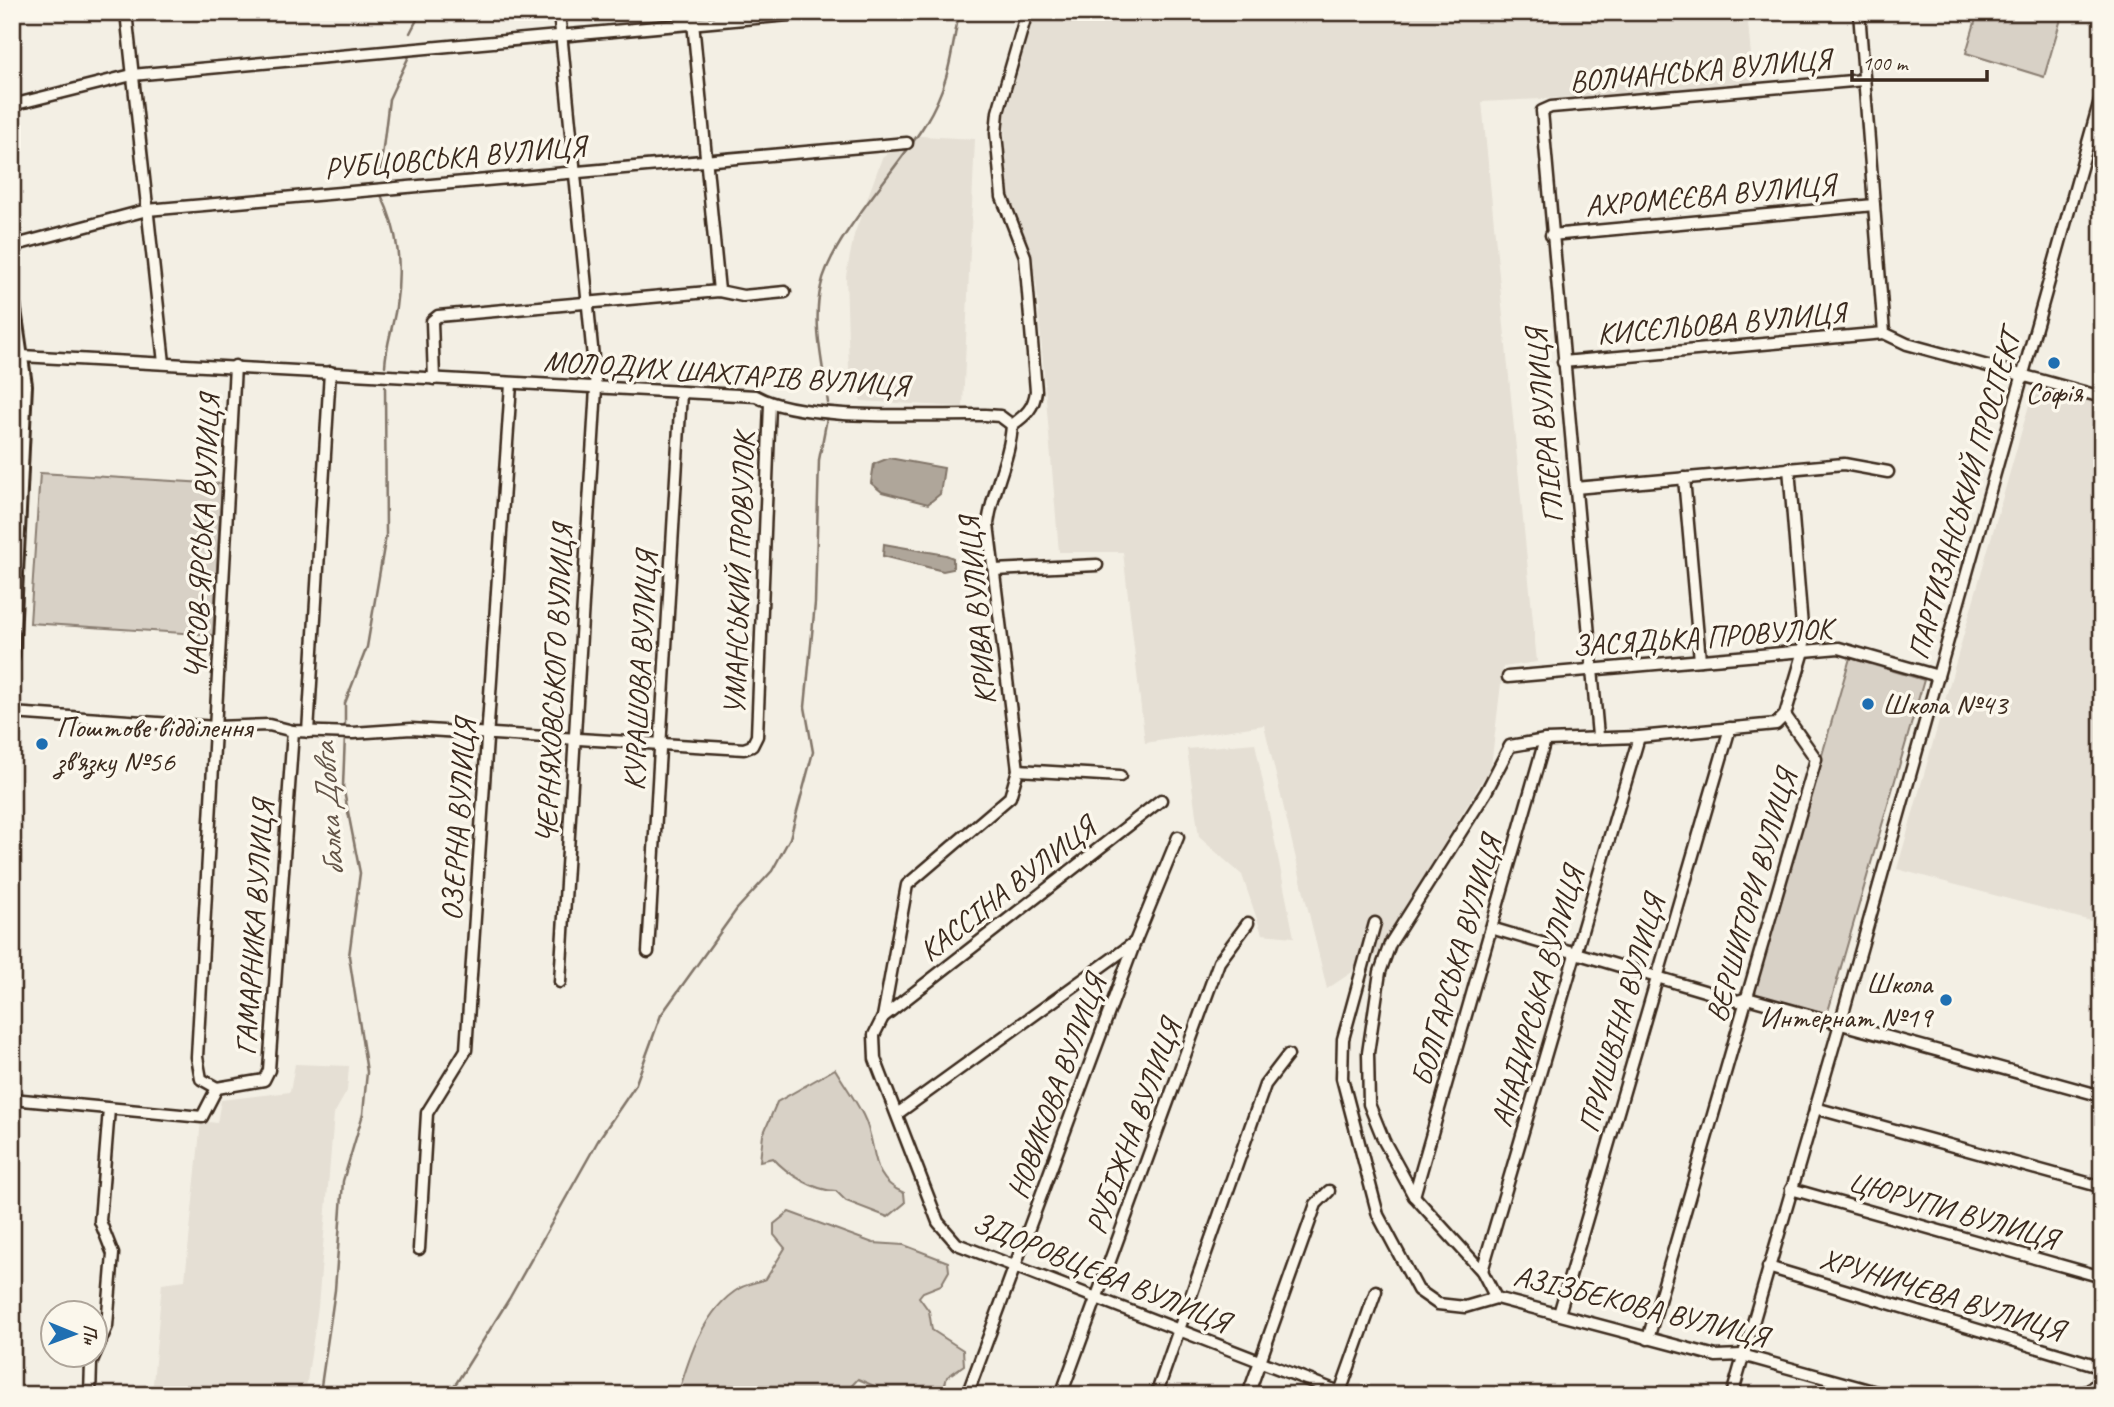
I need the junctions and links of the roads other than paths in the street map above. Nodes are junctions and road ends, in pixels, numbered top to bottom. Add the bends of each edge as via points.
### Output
1 (126, 12) edge
2 (559, 12) edge
3 (821, 12) edge
4 (1027, 12) edge
5 (1859, 12) edge
6 (693, 17) edge
7 (561, 34) junction
8 (132, 75) junction
9 (1864, 80) junction
10 (2102, 93) edge
11 (12, 106) edge
12 (1542, 111) joint
13 (907, 143) dead end
14 (707, 160) junction
15 (574, 171) junction
16 (1874, 205) junction
17 (147, 210) junction
18 (1551, 235) junction
19 (12, 246) edge
20 (719, 291) junction
21 (785, 292) dead end
22 (12, 296) edge
23 (587, 302) junction
24 (15, 332) edge
25 (1884, 333) junction
26 (17, 356) edge
27 (1563, 362) junction
28 (164, 363) junction
29 (235, 366) junction
30 (330, 372) junction
31 (2023, 375) junction
32 (433, 379) junction
33 (511, 384) junction
34 (596, 388) junction
35 (681, 393) junction
36 (2102, 397) edge
37 (770, 404) junction
38 (1012, 425) junction
39 (1789, 468) junction
40 (1888, 472) dead end
41 (1684, 478) junction
42 (1575, 488) junction
43 (1097, 565) dead end
44 (994, 570) junction
45 (1804, 651) junction
46 (12, 657) edge
47 (1700, 660) junction
48 (1591, 669) junction
49 (1938, 676) junction
50 (1508, 677) dead end
51 (12, 713) edge
52 (1785, 715) junction
53 (216, 727) junction
54 (1730, 728) junction
55 (293, 731) junction
56 (308, 732) junction
57 (489, 734) junction
58 (1598, 736) junction
59 (1639, 737) junction
60 (576, 739) junction
61 (1545, 740) junction
62 (661, 744) junction
63 (1018, 770) junction
64 (1120, 776) dead end
65 (1161, 800) dead end
66 (1178, 837) dead end
67 (907, 885) joint
68 (1248, 923) dead end
69 (1375, 923) dead end
70 (1491, 928) junction
71 (1135, 942) junction
72 (648, 952) dead end
73 (1575, 952) junction
74 (1657, 976) junction
75 (560, 982) dead end
76 (1746, 998) junction
77 (883, 1017) junction
78 (1840, 1024) junction
79 (1288, 1055) dead end
80 (217, 1088) junction
81 (2102, 1096) edge
82 (12, 1099) edge
83 (1815, 1108) junction
84 (109, 1109) junction
85 (897, 1114) junction
86 (2102, 1187) edge
87 (1791, 1189) junction
88 (1329, 1191) dead end
89 (1414, 1196) junction
90 (419, 1249) dead end
91 (1768, 1267) junction
92 (1015, 1269) junction
93 (1482, 1271) junction
94 (2102, 1277) edge
95 (1376, 1291) dead end
96 (1496, 1298) junction
97 (1096, 1300) junction
98 (1559, 1314) junction
99 (1179, 1331) junction
100 (1648, 1339) junction
101 (1742, 1355) junction
102 (1260, 1362) junction
103 (2102, 1367) edge
104 (2102, 1380) edge
105 (1342, 1394) edge
106 (90, 1395) edge
107 (967, 1395) edge
108 (1061, 1395) edge
109 (1156, 1395) edge
110 (1248, 1395) edge
111 (1732, 1395) edge
112 (1887, 1395) edge
113 (2082, 1395) edge

1 - 8 street, ЧАСОВ-ЯРСЬКА ВУЛИЦЯ
2 - 7 street, ЧЕРНЯХОВСЬКОГО ВУЛИЦЯ
3 - 6 street
4 - 38 street via 998,111 996,133 1002,197 1025,256 1036,391 1028,413
5 - 9 street
6 - 7 street
6 - 14 street
7 - 8 street
7 - 15 street, ЧЕРНЯХОВСЬКОГО ВУЛИЦЯ
8 - 11 street
8 - 17 street, ЧАСОВ-ЯРСЬКА ВУЛИЦЯ
9 - 12 street, ВОЛЧАНСЬКА ВУЛИЦЯ
9 - 16 street
10 - 31 street, ПАРТИЗАНСЬКИЙ ПРОСПЕКТ
12 - 18 street, ГЛІЄРА ВУЛИЦЯ
13 - 14 street, РУБЦОВСЬКА ВУЛИЦЯ
14 - 15 street, РУБЦОВСЬКА ВУЛИЦЯ
14 - 20 street
15 - 17 street, РУБЦОВСЬКА ВУЛИЦЯ
15 - 23 street, ЧЕРНЯХОВСЬКОГО ВУЛИЦЯ
16 - 18 street, АХРОМЄЄВА ВУЛИЦЯ
16 - 25 street
17 - 19 street, РУБЦОВСЬКА ВУЛИЦЯ
17 - 28 street, ЧАСОВ-ЯРСЬКА ВУЛИЦЯ
18 - 27 street, ГЛІЄРА ВУЛИЦЯ
20 - 21 street, МОЛОДИХ ШАХТАРІВ ВУЛИЦЯ via 743,296
20 - 23 street, МОЛОДИХ ШАХТАРІВ ВУЛИЦЯ
22 - 24 main road
23 - 32 street, МОЛОДИХ ШАХТАРІВ ВУЛИЦЯ via 434,318
23 - 34 street, ЧЕРНЯХОВСЬКОГО ВУЛИЦЯ
24 - 26 main road
25 - 27 street, КИСЄЛЬОВА ВУЛИЦЯ
25 - 31 street via 1907,344
26 - 28 street, МОЛОДИХ ШАХТАРІВ ВУЛИЦЯ
26 - 46 main road via 25,385
27 - 42 street, ГЛІЄРА ВУЛИЦЯ
28 - 29 street, МОЛОДИХ ШАХТАРІВ ВУЛИЦЯ
29 - 30 street, МОЛОДИХ ШАХТАРІВ ВУЛИЦЯ
29 - 53 street, ЧАСОВ-ЯРСЬКА ВУЛИЦЯ
30 - 32 street, МОЛОДИХ ШАХТАРІВ ВУЛИЦЯ
30 - 56 street
31 - 36 street
31 - 49 street, ПАРТИЗАНСЬКИЙ ПРОСПЕКТ
32 - 33 street, МОЛОДИХ ШАХТАРІВ ВУЛИЦЯ
33 - 34 street, МОЛОДИХ ШАХТАРІВ ВУЛИЦЯ
33 - 57 street, ОЗЕРНА ВУЛИЦЯ
34 - 35 street, МОЛОДИХ ШАХТАРІВ ВУЛИЦЯ
34 - 60 street, ЧЕРНЯХОВСЬКОГО ВУЛИЦЯ
35 - 37 street, МОЛОДИХ ШАХТАРІВ ВУЛИЦЯ via 756,396
35 - 62 street, КУРАШОВА ВУЛИЦЯ
37 - 38 street, МОЛОДИХ ШАХТАРІВ ВУЛИЦЯ via 838,412 1000,416
37 - 62 street, УМАНСЬКИЙ ПРОВУЛОК via 757,736 752,746 744,749
38 - 44 street, КРИВА ВУЛИЦЯ via 988,524
39 - 40 street via 1844,464
39 - 41 street
39 - 45 street
41 - 42 street
41 - 47 street
42 - 48 street, ГЛІЄРА ВУЛИЦЯ
43 - 44 street
44 - 63 street, КРИВА ВУЛИЦЯ
45 - 47 street, ЗАСЯДЬКА ПРОВУЛОК
45 - 49 street, ЗАСЯДЬКА ПРОВУЛОК via 1839,648
45 - 52 street
47 - 48 street, ЗАСЯДЬКА ПРОВУЛОК
48 - 50 street, ЗАСЯДЬКА ПРОВУЛОК
48 - 58 street, ГЛІЄРА ВУЛИЦЯ
49 - 78 street, ПАРТИЗАНСЬКИЙ ПРОСПЕКТ
51 - 53 street
52 - 54 street via 1776,724
52 - 76 street, ВЕРШИГОРИ ВУЛИЦЯ via 1816,760
53 - 55 street via 269,725
53 - 80 street, ЧАСОВ-ЯРСЬКА ВУЛИЦЯ via 197,1057 201,1079
54 - 59 street
54 - 74 street, ПРИШВІНА ВУЛИЦЯ
55 - 56 street
55 - 80 street, ГАМАРНИКА ВУЛИЦЯ via 269,1070 264,1080 255,1084
56 - 57 street via 411,729
57 - 60 street
57 - 90 street, ОЗЕРНА ВУЛИЦЯ via 466,1050 427,1113
58 - 59 street
58 - 61 street
59 - 73 street, АНАДИРСЬКА ВУЛИЦЯ
60 - 62 street
60 - 75 street, ЧЕРНЯХОВСЬКОГО ВУЛИЦЯ
61 - 70 street, БОЛГАРСЬКА ВУЛИЦЯ
61 - 89 street, АЗІЗБЕКОВА ВУЛИЦЯ via 1517,743 1505,751 1486,792 1390,944 1380,972 1368,1053 1369,1104
62 - 72 street, КУРАШОВА ВУЛИЦЯ
63 - 64 street, КАССІНА ВУЛИЦЯ
63 - 67 street, КРИВА ВУЛИЦЯ via 1010,797
65 - 77 street, КАССІНА ВУЛИЦЯ
66 - 71 street, НОВИКОВА ВУЛИЦЯ
67 - 77 street, ЗДОРОВЦЕВА ВУЛИЦЯ
68 - 97 street, РУБІЖНА ВУЛИЦЯ via 1219,962
69 - 96 street via 1343,1039 1342,1078 1378,1215 1418,1290 1438,1304 1465,1307
70 - 73 street
70 - 89 street, БОЛГАРСЬКА ВУЛИЦЯ
71 - 85 street
71 - 92 street, НОВИКОВА ВУЛИЦЯ
73 - 74 street
73 - 93 street, АНАДИРСЬКА ВУЛИЦЯ
74 - 76 street via 1738,1001
74 - 98 street, ПРИШВІНА ВУЛИЦЯ
76 - 78 street
76 - 100 street, ВЕРШИГОРИ ВУЛИЦЯ
77 - 85 street, ЗДОРОВЦЕВА ВУЛИЦЯ via 874,1035 875,1059
78 - 81 street
78 - 83 street, ПАРТИЗАНСЬКИЙ ПРОСПЕКТ
79 - 99 street via 1265,1085
80 - 84 street via 202,1117
82 - 84 street
83 - 86 street
83 - 87 street, ПАРТИЗАНСЬКИЙ ПРОСПЕКТ
84 - 106 street via 100,1221 113,1254 107,1326 91,1363
85 - 92 street, ЗДОРОВЦЕВА ВУЛИЦЯ via 938,1222 947,1234 957,1244
87 - 91 street, ПАРТИЗАНСЬКИЙ ПРОСПЕКТ
87 - 94 street, ЦЮРУПИ ВУЛИЦЯ
88 - 102 street via 1316,1204
89 - 93 street, АЗІЗБЕКОВА ВУЛИЦЯ
91 - 101 street, ПАРТИЗАНСЬКИЙ ПРОСПЕКТ
91 - 103 street, ХРУНИЧЕВА ВУЛИЦЯ
92 - 97 street, ЗДОРОВЦЕВА ВУЛИЦЯ
92 - 107 street, НОВИКОВА ВУЛИЦЯ
93 - 96 street, АЗІЗБЕКОВА ВУЛИЦЯ
95 - 105 street
96 - 98 street, АЗІЗБЕКОВА ВУЛИЦЯ
97 - 99 street, ЗДОРОВЦЕВА ВУЛИЦЯ
97 - 108 street, РУБІЖНА ВУЛИЦЯ
98 - 100 street, АЗІЗБЕКОВА ВУЛИЦЯ
99 - 102 street, ЗДОРОВЦЕВА ВУЛИЦЯ
99 - 109 street
100 - 101 street, АЗІЗБЕКОВА ВУЛИЦЯ via 1716,1356
101 - 111 street, ПАРТИЗАНСЬКИЙ ПРОСПЕКТ
101 - 112 street, АЗІЗБЕКОВА ВУЛИЦЯ
102 - 105 street, ЗДОРОВЦЕВА ВУЛИЦЯ
102 - 110 street
104 - 113 street

